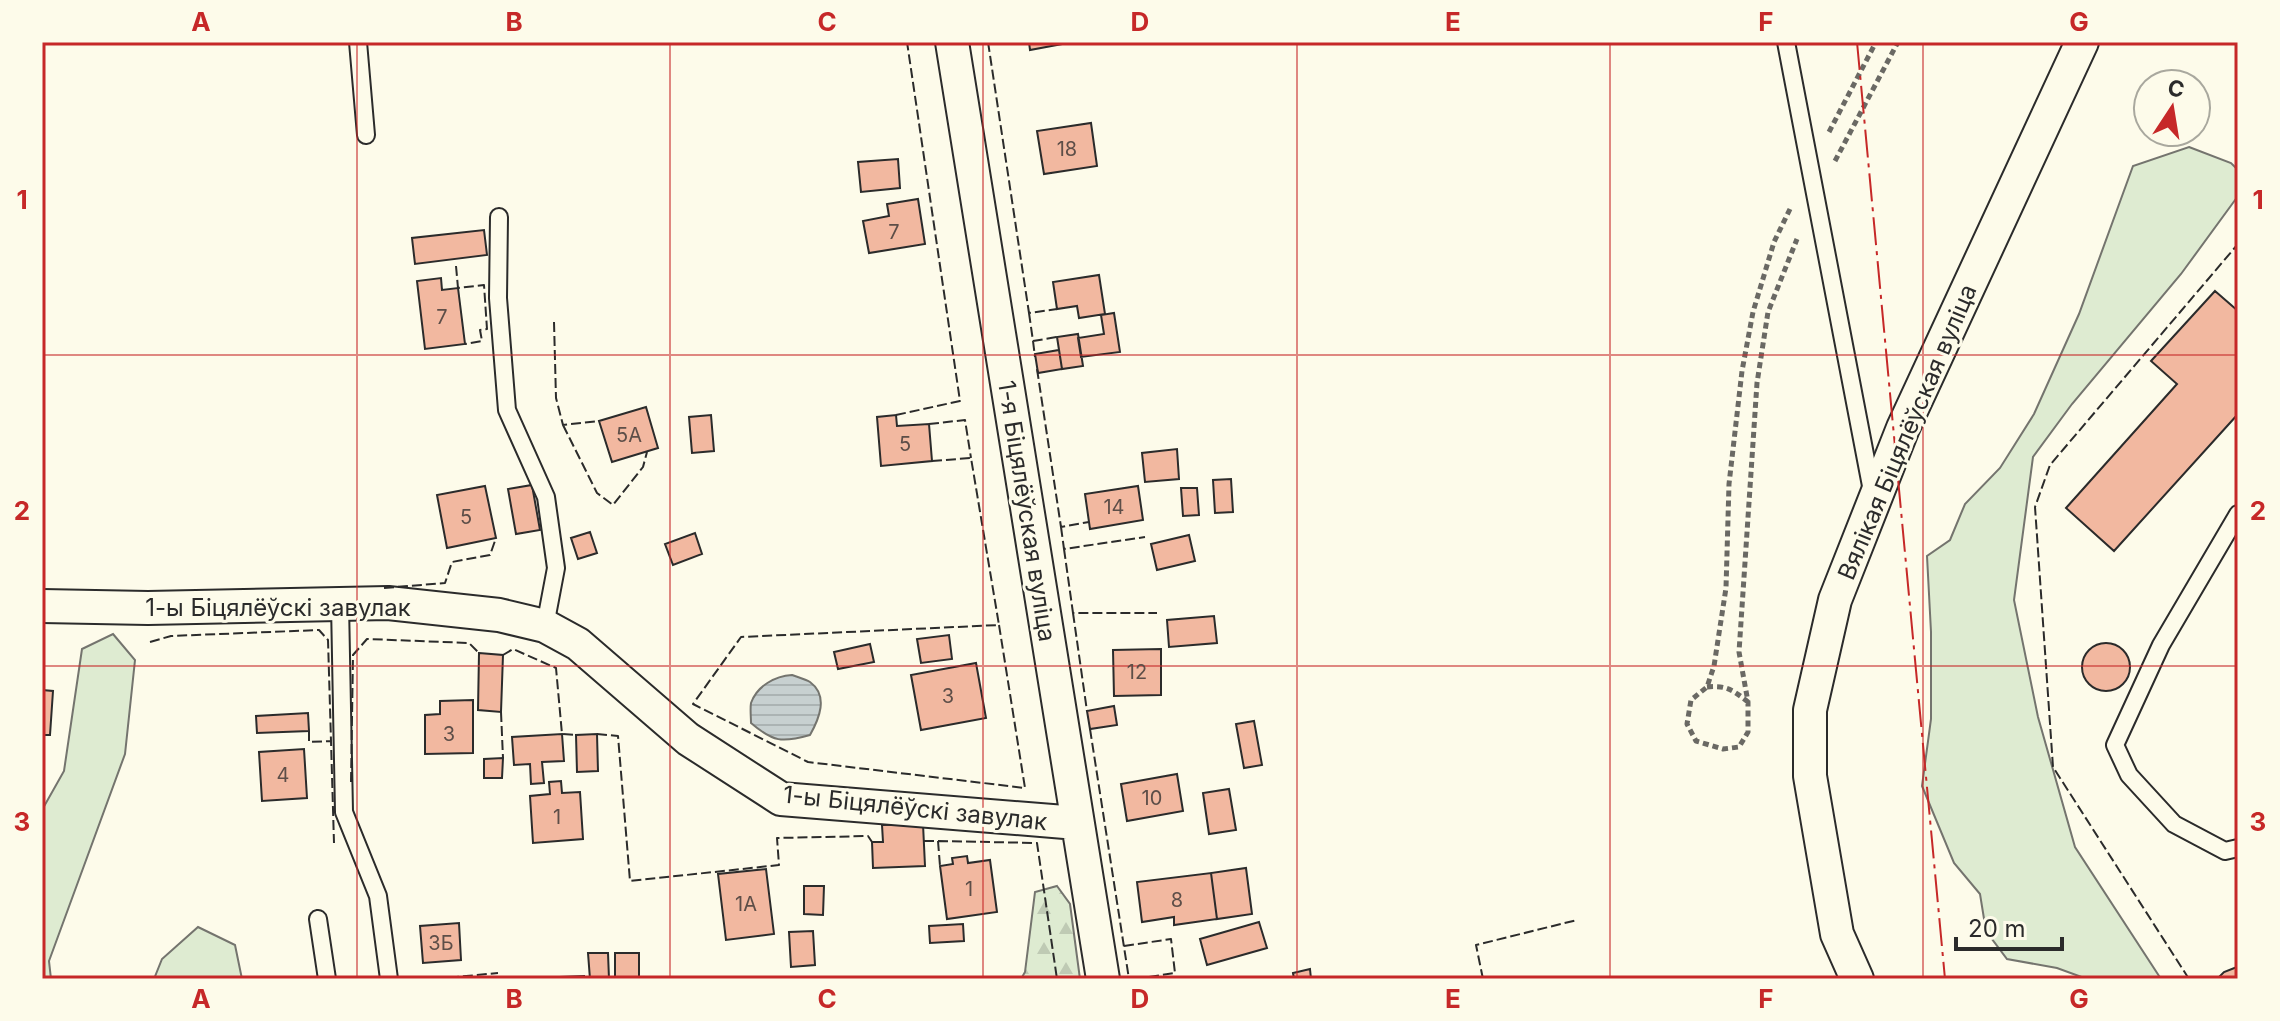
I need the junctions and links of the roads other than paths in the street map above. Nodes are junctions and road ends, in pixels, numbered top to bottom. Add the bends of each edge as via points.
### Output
1 (358, 42) edge
2 (952, 42) edge
3 (1786, 42) edge
4 (2082, 42) edge
5 (366, 135) dead end
6 (499, 217) dead end
7 (1874, 500) junction
8 (2238, 514) edge
9 (340, 604) junction
10 (42, 606) edge
11 (545, 626) junction
12 (1077, 823) junction
13 (2238, 848) edge
14 (318, 919) dead end
15 (327, 979) edge
16 (389, 979) edge
17 (1103, 979) edge
18 (1857, 979) edge

1 - 5 lane
2 - 12 street, 1-я Біцялёўская вуліца
3 - 7 lane
4 - 7 street, Вялікая Біцялёўская вуліца
6 - 11 lane via 498,298 507,410 546,497 556,568
7 - 18 street, Вялікая Біцялёўская вуліца via 1835,600 1810,710 1810,776 1837,934
8 - 13 lane via 2161,645 2115,745 2129,775 2174,824 2225,851
9 - 10 street, 1-ы Біцялёўскі завулак
9 - 11 street, 1-ы Біцялёўскі завулак via 388,603 499,615
9 - 16 lane via 344,812 378,896
11 - 12 street, 1-ы Біцялёўскі завулак via 578,644 688,739 781,799
12 - 17 street, 1-я Біцялёўская вуліца
14 - 15 lane

